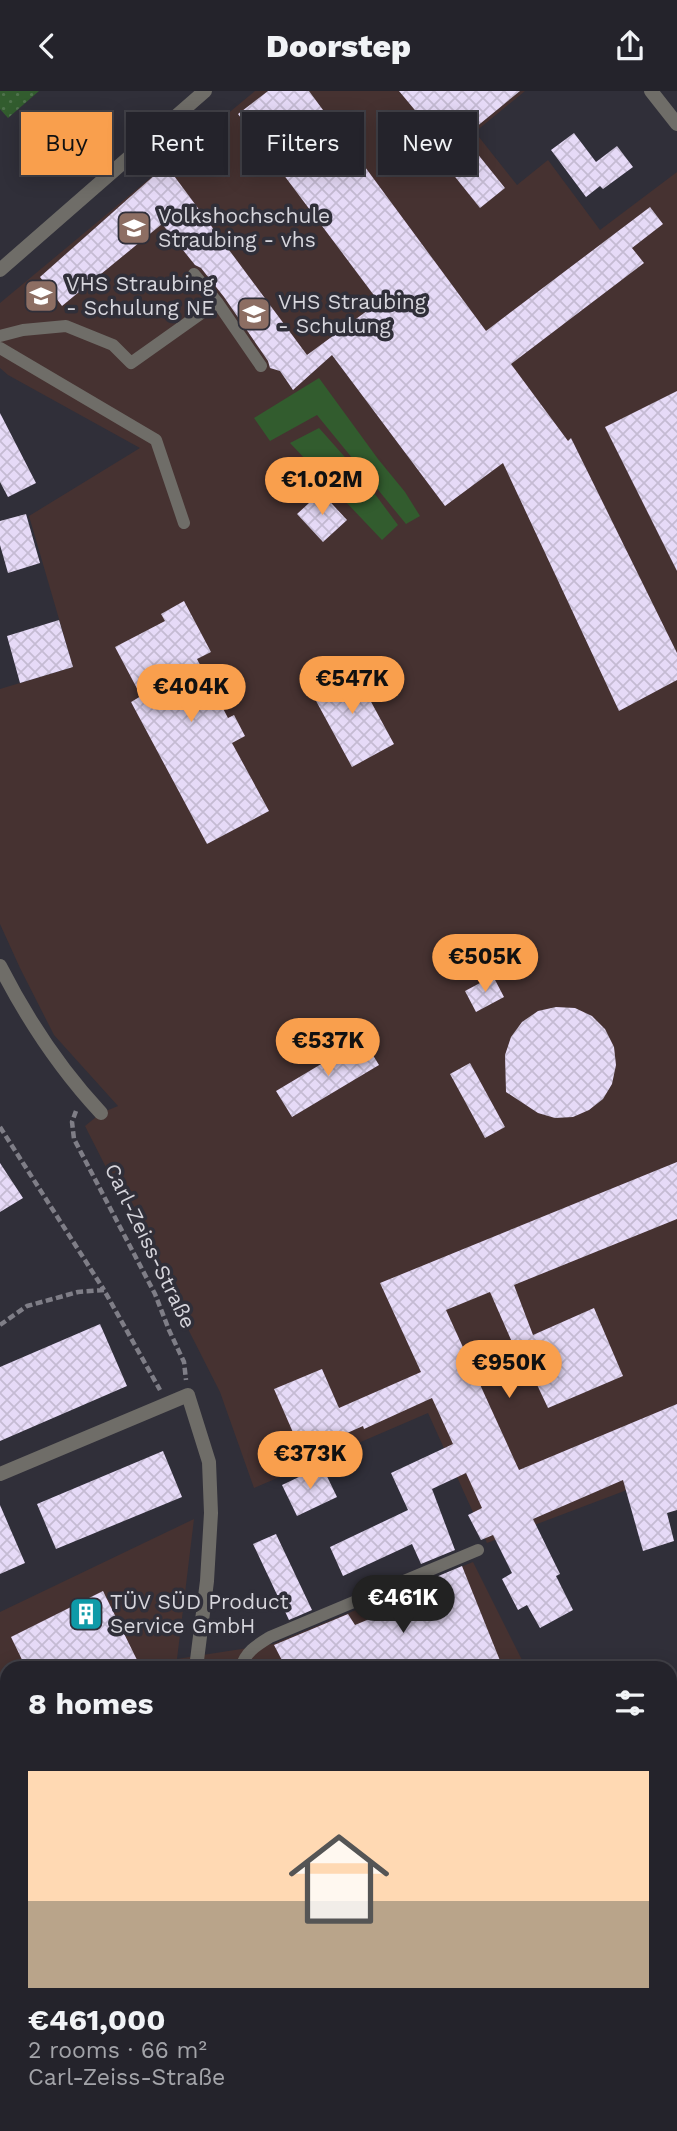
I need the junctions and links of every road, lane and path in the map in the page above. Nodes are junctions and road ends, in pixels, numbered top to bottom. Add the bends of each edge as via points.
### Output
1 (205, 91) edge
2 (651, 91) edge
3 (677, 124) edge
4 (0, 270) edge
5 (194, 274) dead end
6 (217, 302) junction
7 (0, 336) edge
8 (0, 348) edge
9 (261, 366) dead end
10 (184, 523) dead end
11 (0, 966) edge
12 (82, 1093) junction
13 (101, 1113) dead end
14 (0, 1127) edge
15 (104, 1290) junction
16 (0, 1325) edge
17 (188, 1395) junction
18 (168, 1404) junction
19 (0, 1474) edge
20 (478, 1550) dead end
21 (197, 1661) edge
22 (243, 1661) edge

1 - 4 street
2 - 3 street
5 - 6 lane
6 - 7 lane via 131,363 113,345 66,326
6 - 9 lane
8 - 10 lane via 156,440
11 - 12 street via 30,1020
12 - 13 street
12 - 17 path, Carl-Zeiss-Straße via 72,1122 74,1139 155,1294 184,1362
14 - 15 path
15 - 16 path via 27,1306
15 - 18 path
17 - 18 street
17 - 21 street via 209,1462 211,1513
18 - 19 street
20 - 22 lane via 270,1637

